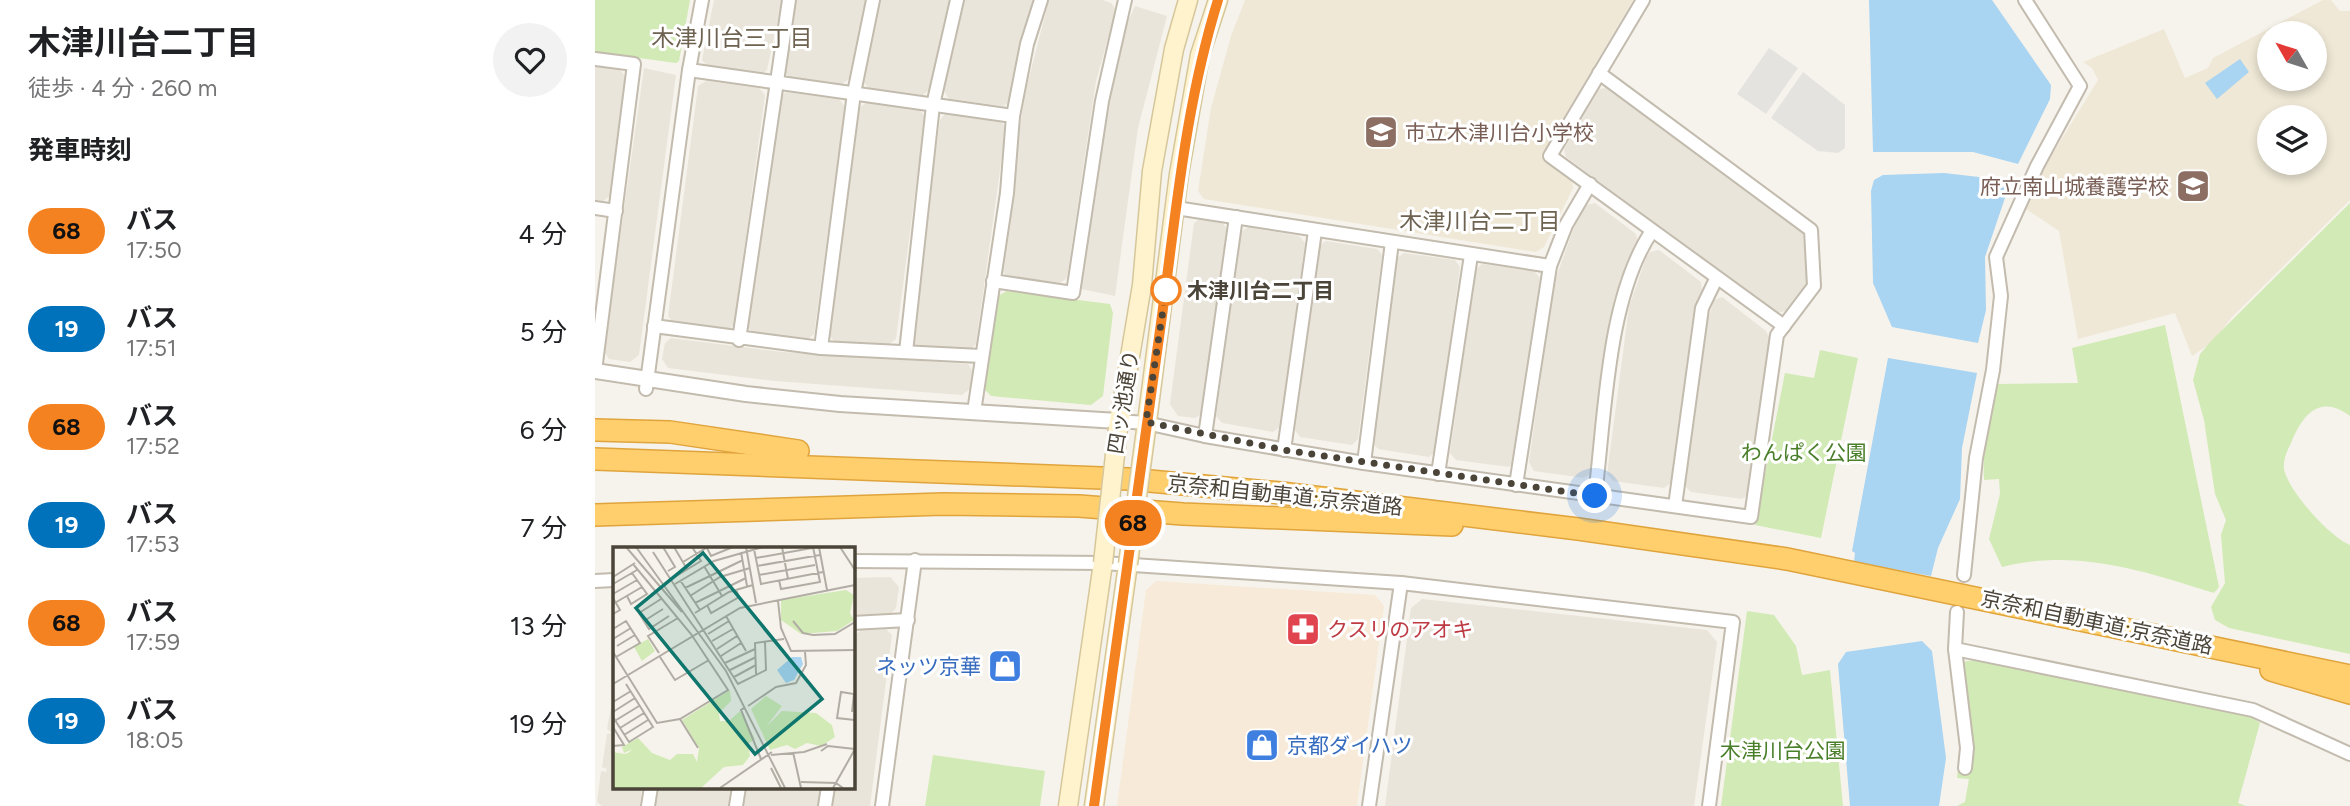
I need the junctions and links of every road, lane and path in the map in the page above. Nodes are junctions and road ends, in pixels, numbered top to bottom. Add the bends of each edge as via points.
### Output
1 (702, 0) edge
2 (789, 0) edge
3 (873, 0) edge
4 (957, 0) edge
5 (1041, 0) edge
6 (1125, 0) edge
7 (1188, 0) edge
8 (1218, 0) edge
9 (1643, 0) edge
10 (2025, 0) edge
11 (595, 59) edge
12 (689, 70) junction
13 (1599, 73) junction
14 (775, 83) junction
15 (854, 93) junction
16 (933, 104) junction
17 (1013, 116) junction
18 (1590, 184) junction
19 (595, 208) edge
20 (1176, 208) junction
21 (616, 211) junction
22 (1236, 217) junction
23 (1315, 231) junction
24 (1653, 231) junction
25 (1392, 242) junction
26 (1471, 255) junction
27 (1550, 266) junction
28 (1716, 279) junction
29 (993, 281) junction
30 (654, 326) junction
31 (1784, 326) junction
32 (739, 340) junction
33 (821, 348) junction
34 (906, 352) junction
35 (981, 356) junction
36 (595, 371) edge
37 (646, 384) junction
38 (974, 412) junction
39 (1118, 424) junction
40 (1146, 426) junction
41 (595, 430) edge
42 (1205, 436) junction
43 (1284, 450) junction
44 (595, 459) edge
45 (1364, 463) junction
46 (595, 467) edge
47 (1438, 474) junction
48 (1128, 479) junction
49 (1516, 485) junction
50 (1595, 496) junction
51 (1675, 506) junction
52 (595, 515) edge
53 (1475, 525) junction
54 (915, 560) junction
55 (854, 561) edge
56 (1103, 563) junction
57 (1128, 564) junction
58 (1844, 573) junction
59 (613, 580) edge
60 (595, 581) edge
61 (1401, 583) junction
62 (1959, 593) junction
63 (908, 620) junction
64 (854, 623) edge
65 (2170, 638) junction
66 (1955, 649) junction
67 (2350, 676) edge
68 (2350, 693) edge
69 (2350, 754) edge
70 (1965, 768) dead end
71 (651, 788) edge
72 (739, 788) edge
73 (828, 788) edge
74 (648, 806) edge
75 (736, 806) edge
76 (825, 806) edge
77 (882, 806) edge
78 (1068, 806) edge
79 (1094, 806) edge
80 (1369, 806) edge
81 (1709, 806) edge

1 - 12 street
2 - 14 street
3 - 15 street
4 - 16 street
5 - 17 street
6 - 29 street via 1103,101 1073,293
7 - 39 main road, 四ッ池通り via 1174,49 1152,171 1142,285
8 - 20 main road, 四ッ池通り via 1200,55
9 - 13 street
10 - 62 street via 2080,86 1996,257 2001,296 1993,370 1976,458
11 - 21 street via 634,64
12 - 14 street
12 - 30 street
13 - 18 street via 1550,156
13 - 31 street via 1811,230 1814,286
14 - 15 street
14 - 32 street
15 - 16 street
15 - 33 street
16 - 17 street
16 - 34 street
17 - 29 street
18 - 24 street
18 - 27 street via 1566,225
19 - 21 street
20 - 22 street
20 - 40 main road, 四ッ池通り
21 - 36 street
22 - 23 street
22 - 42 street
23 - 25 street
23 - 43 street
24 - 28 street
24 - 50 street via 1638,251 1623,291
25 - 26 street
25 - 45 street
26 - 27 street
26 - 47 street
27 - 49 street
28 - 31 street
28 - 51 street via 1702,309
29 - 35 street
30 - 32 street
30 - 37 street
31 - 51 street via 1777,335 1751,517
32 - 33 street
33 - 34 street
34 - 35 street
35 - 38 street
36 - 37 street
37 - 38 street
38 - 39 street
39 - 40 street
39 - 56 main road, 四ッ池通り, bridge
40 - 42 street
40 - 57 main road, 四ッ池通り, bridge
41 - 48 highway via 670,432 772,449
42 - 43 street
43 - 45 street
44 - 48 highway, 京奈和自動車道;京奈道路
45 - 47 street
46 - 53 highway, 京奈和自動車道;京奈道路 via 1128,488
47 - 49 street
48 - 58 highway, 京奈和自動車道;京奈道路 via 1578,529 1787,559
49 - 50 street
50 - 51 street
52 - 53 highway via 943,504
53 - 58 highway, 京奈和自動車道;京奈道路
54 - 55 street
54 - 56 street
54 - 63 street
56 - 57 street
56 - 78 main road, 四ッ池通り
57 - 61 street
57 - 79 main road, 四ッ池通り
58 - 62 highway, 京奈和自動車道;京奈道路
59 - 60 street
61 - 80 street
61 - 81 street via 1734,622
62 - 65 highway, 京奈和自動車道;京奈道路
62 - 66 street
63 - 64 street
63 - 77 street
65 - 67 highway, 京奈和自動車道;京奈道路
65 - 68 highway
66 - 69 street via 2253,710
66 - 70 street via 1967,748
71 - 74 street
72 - 75 street
73 - 76 street

